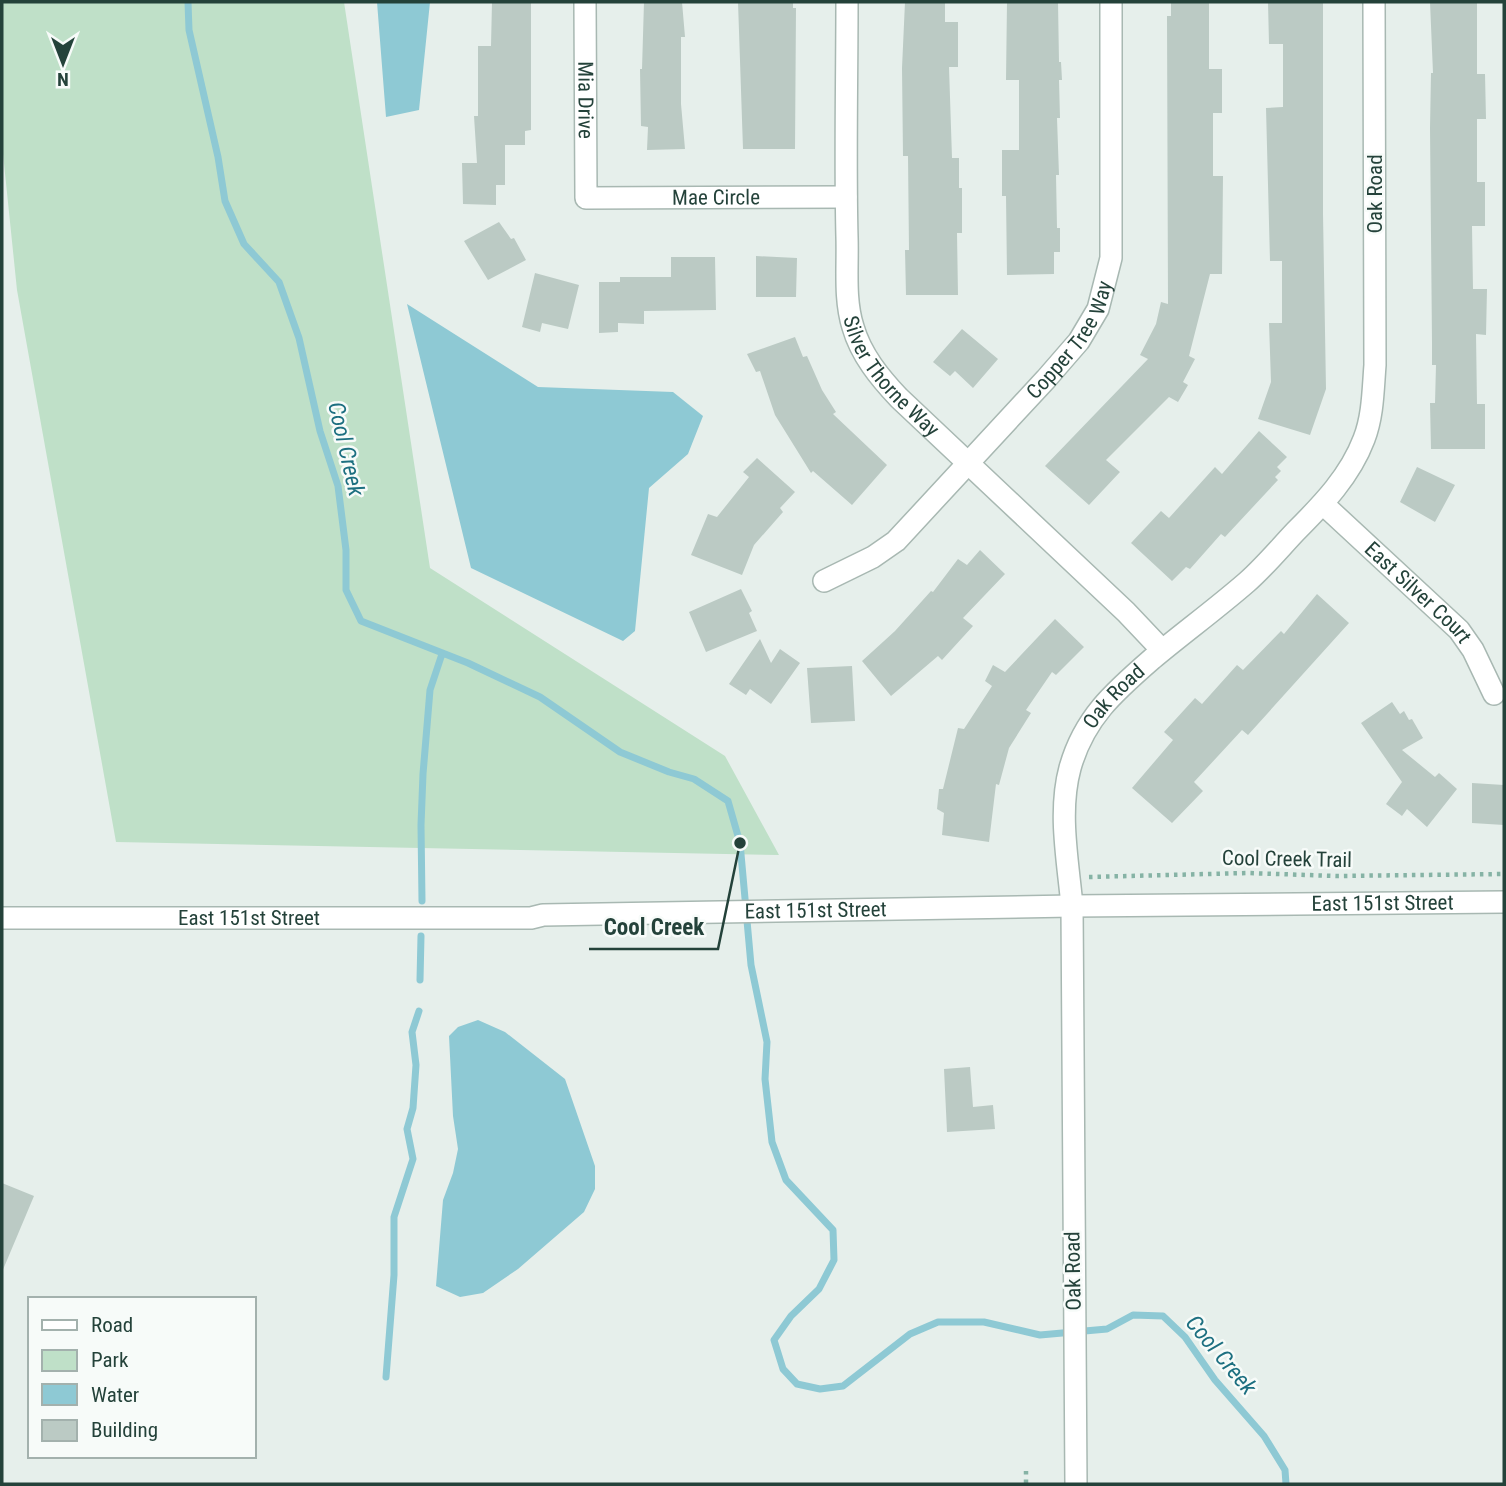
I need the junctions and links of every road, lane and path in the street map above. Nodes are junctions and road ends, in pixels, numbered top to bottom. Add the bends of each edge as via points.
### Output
1 (585, 2) edge
2 (847, 2) edge
3 (1111, 2) edge
4 (1374, 2) edge
5 (846, 197) junction
6 (586, 198) joint
7 (968, 463) junction
8 (1323, 505) junction
9 (824, 581) dead end
10 (1162, 650) junction
11 (1494, 694) dead end
12 (1504, 874) edge
13 (1069, 877) junction
14 (1504, 902) edge
15 (1072, 906) junction
16 (2, 918) edge
17 (1026, 1471) dead end
18 (1026, 1484) edge
19 (1076, 1484) edge

1 - 6 street, Mia Drive
2 - 5 street, Silver Thorne Way
3 - 7 street, Copper Tree Way via 1111,258 1106,284 1079,341
4 - 8 street, Oak Road via 1372,408 1354,462
5 - 6 street, Mae Circle
5 - 7 street, Silver Thorne Way via 849,302 863,352 899,398
7 - 9 street, Copper Tree Way via 896,541
7 - 10 street, Silver Thorne Way
8 - 10 street, Oak Road via 1248,581
8 - 11 street, East Silver Court via 1459,630
10 - 13 street, Oak Road via 1094,715 1079,741 1065,794
12 - 13 path, Cool Creek Trail
13 - 15 street, Oak Road
14 - 15 street, East 151st Street
15 - 16 street, East 151st Street via 531,918
15 - 19 street, Oak Road
17 - 18 path

